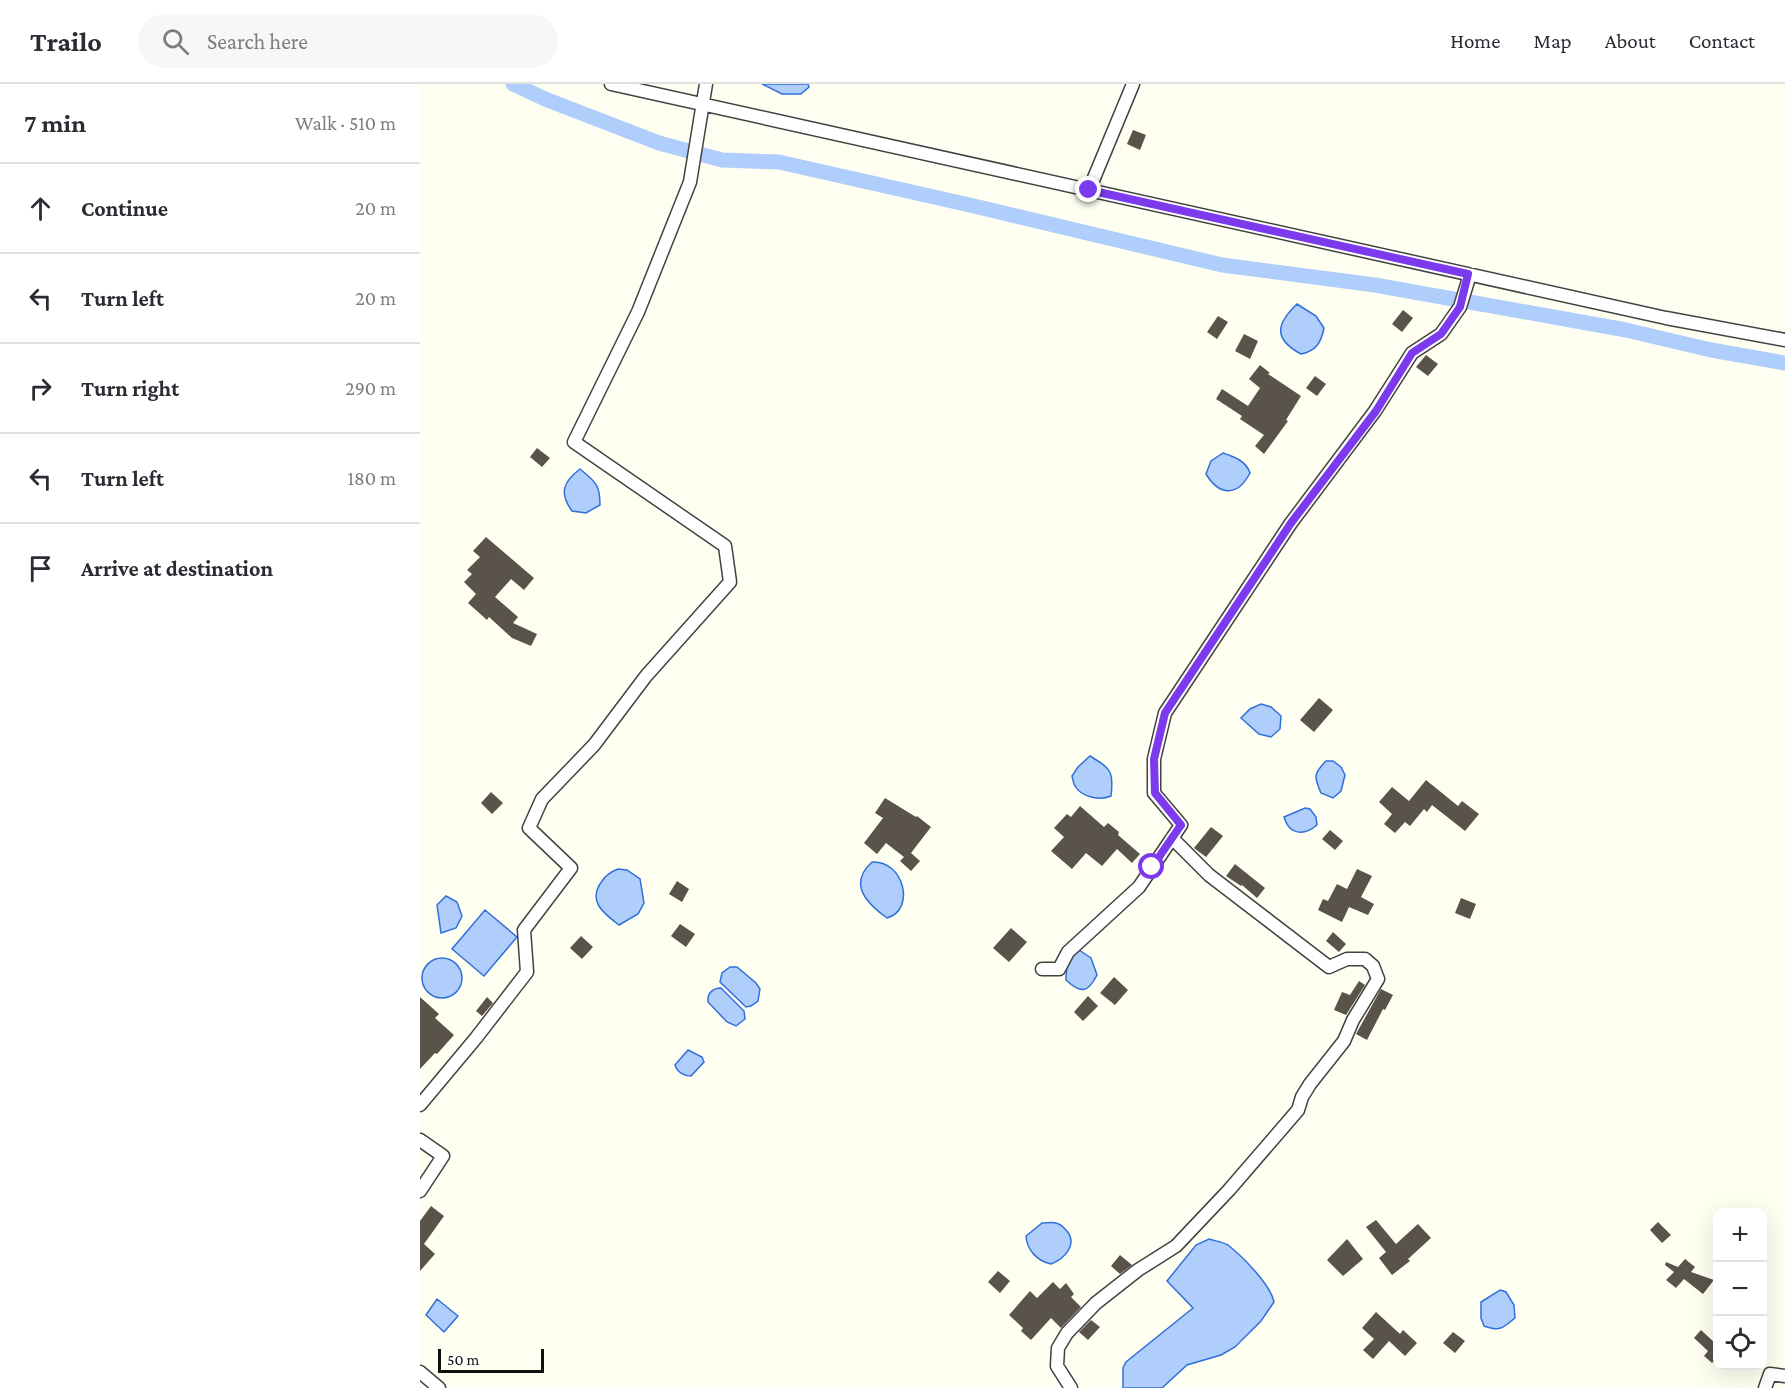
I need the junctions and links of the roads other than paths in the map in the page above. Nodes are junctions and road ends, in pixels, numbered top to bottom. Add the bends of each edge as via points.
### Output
1 (611, 84) edge
2 (706, 84) edge
3 (1133, 84) edge
4 (703, 105) junction
5 (1089, 190) junction
6 (1468, 278) junction
7 (1785, 340) edge
8 (1172, 838) junction
9 (1042, 969) dead end
10 (420, 1106) edge
11 (420, 1140) edge
12 (420, 1191) edge
13 (420, 1372) edge
14 (1785, 1376) edge
15 (439, 1388) edge
16 (1071, 1388) edge
17 (1765, 1388) edge

1 - 4 street
2 - 4 street
3 - 5 street
4 - 5 street
4 - 10 street via 690,182 638,312 574,442 725,546 730,582 646,676 594,745 542,799 529,828 571,868 524,930 527,972
5 - 6 street
6 - 7 street
6 - 8 street via 1460,307 1441,334 1412,353 1376,411 1291,523 1165,713 1154,759 1155,793 1181,825
8 - 9 street via 1139,886 1068,952 1059,969
8 - 16 street via 1209,875 1329,967 1347,959 1365,959 1378,979 1344,1041 1302,1097 1298,1110 1229,1190 1176,1246 1096,1303 1067,1333 1058,1348 1057,1366
11 - 12 street via 443,1156
13 - 15 street
14 - 17 street via 1770,1374

